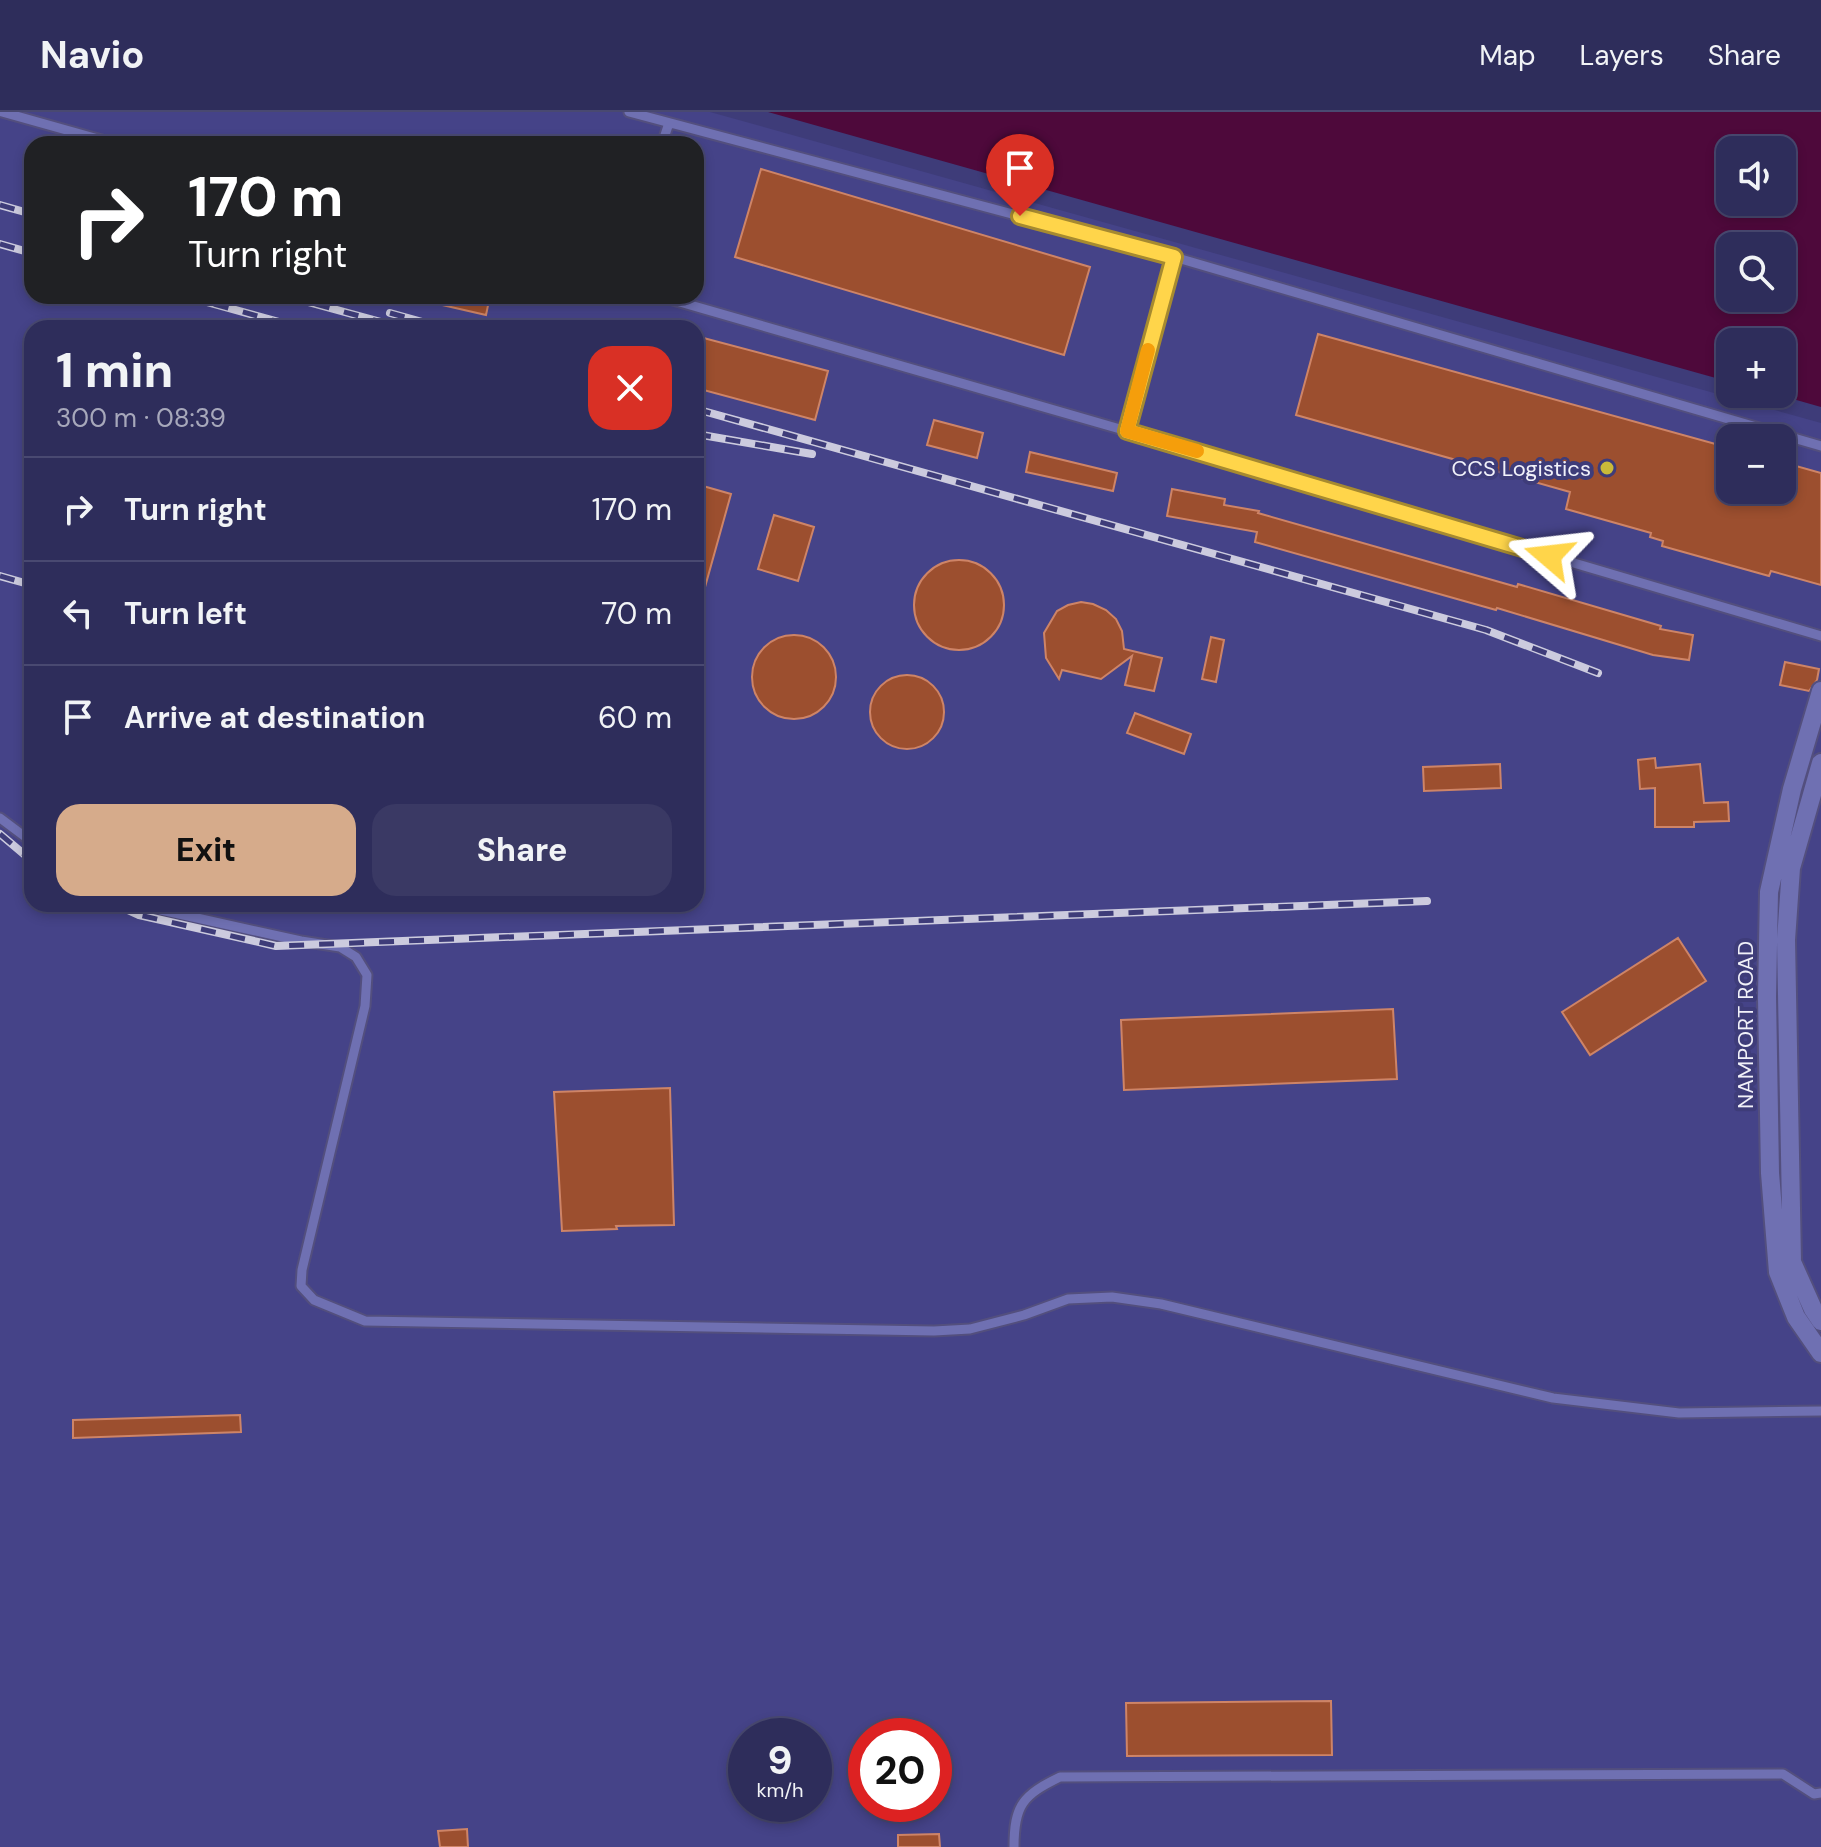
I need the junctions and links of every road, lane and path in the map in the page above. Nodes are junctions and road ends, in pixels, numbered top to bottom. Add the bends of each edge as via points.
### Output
1 (2, 112) edge
2 (629, 112) edge
3 (669, 123) junction
4 (88, 136) edge
5 (665, 136) edge
6 (1174, 257) junction
7 (687, 304) edge
8 (1127, 431) junction
9 (1821, 446) edge
10 (1821, 636) edge
11 (1821, 691) edge
12 (1821, 763) edge
13 (0, 818) edge
14 (24, 836) edge
15 (171, 912) edge
16 (1821, 1321) edge
17 (1821, 1353) edge
18 (1821, 1411) edge
19 (1821, 1793) edge
20 (1014, 1847) edge

1 - 4 lane
2 - 3 lane
3 - 5 lane
3 - 6 lane
6 - 8 lane
6 - 9 lane
7 - 8 lane
8 - 10 lane
11 - 17 street, NAMPORT ROAD via 1769,892 1767,997 1770,1173 1778,1272 1796,1317
12 - 16 street via 1791,868 1786,940 1792,1262
13 - 14 lane
15 - 18 lane via 340,947 356,957 367,975 365,1006 301,1286 314,1300 365,1321 934,1331 970,1329 1068,1299 1112,1297 1161,1304 1553,1398 1679,1413
19 - 20 lane via 1814,1794 1783,1774 1060,1777 1036,1789 1016,1811

